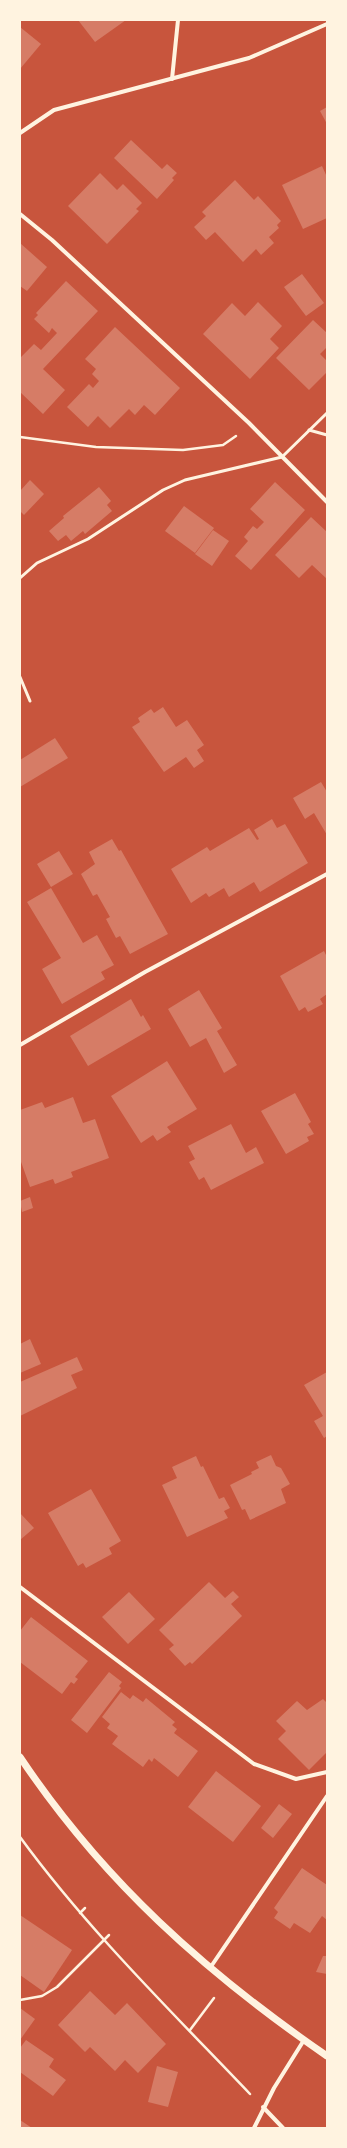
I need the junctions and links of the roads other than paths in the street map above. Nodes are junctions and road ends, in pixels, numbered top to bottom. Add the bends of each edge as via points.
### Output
1 (178, 20) edge
2 (327, 24) edge
3 (172, 79) junction
4 (20, 133) edge
5 (20, 214) edge
6 (327, 413) edge
7 (309, 430) junction
8 (327, 435) edge
9 (282, 458) junction
10 (327, 502) edge
11 (20, 578) edge
12 (20, 676) edge
13 (30, 701) dead end
14 (327, 874) edge
15 (20, 1045) edge
16 (20, 1587) edge
17 (20, 1757) edge
18 (327, 1772) edge
19 (327, 1796) edge
20 (210, 1968) junction
21 (304, 2040) junction
22 (327, 2056) edge
23 (263, 2107) junction
24 (254, 2128) edge
25 (283, 2128) edge

1 - 3 street
2 - 3 street via 249,58
3 - 4 street via 54,110
5 - 9 street via 52,240
6 - 7 lane
7 - 8 lane
7 - 9 lane
9 - 10 street
9 - 11 lane via 185,480 163,490 88,540 37,563
12 - 13 lane
14 - 15 street via 145,972
16 - 18 street via 254,1764 296,1780
17 - 20 street via 67,1823 109,1872 167,1930
19 - 20 street
20 - 21 street
21 - 22 street
21 - 23 street
23 - 24 street
23 - 25 street

